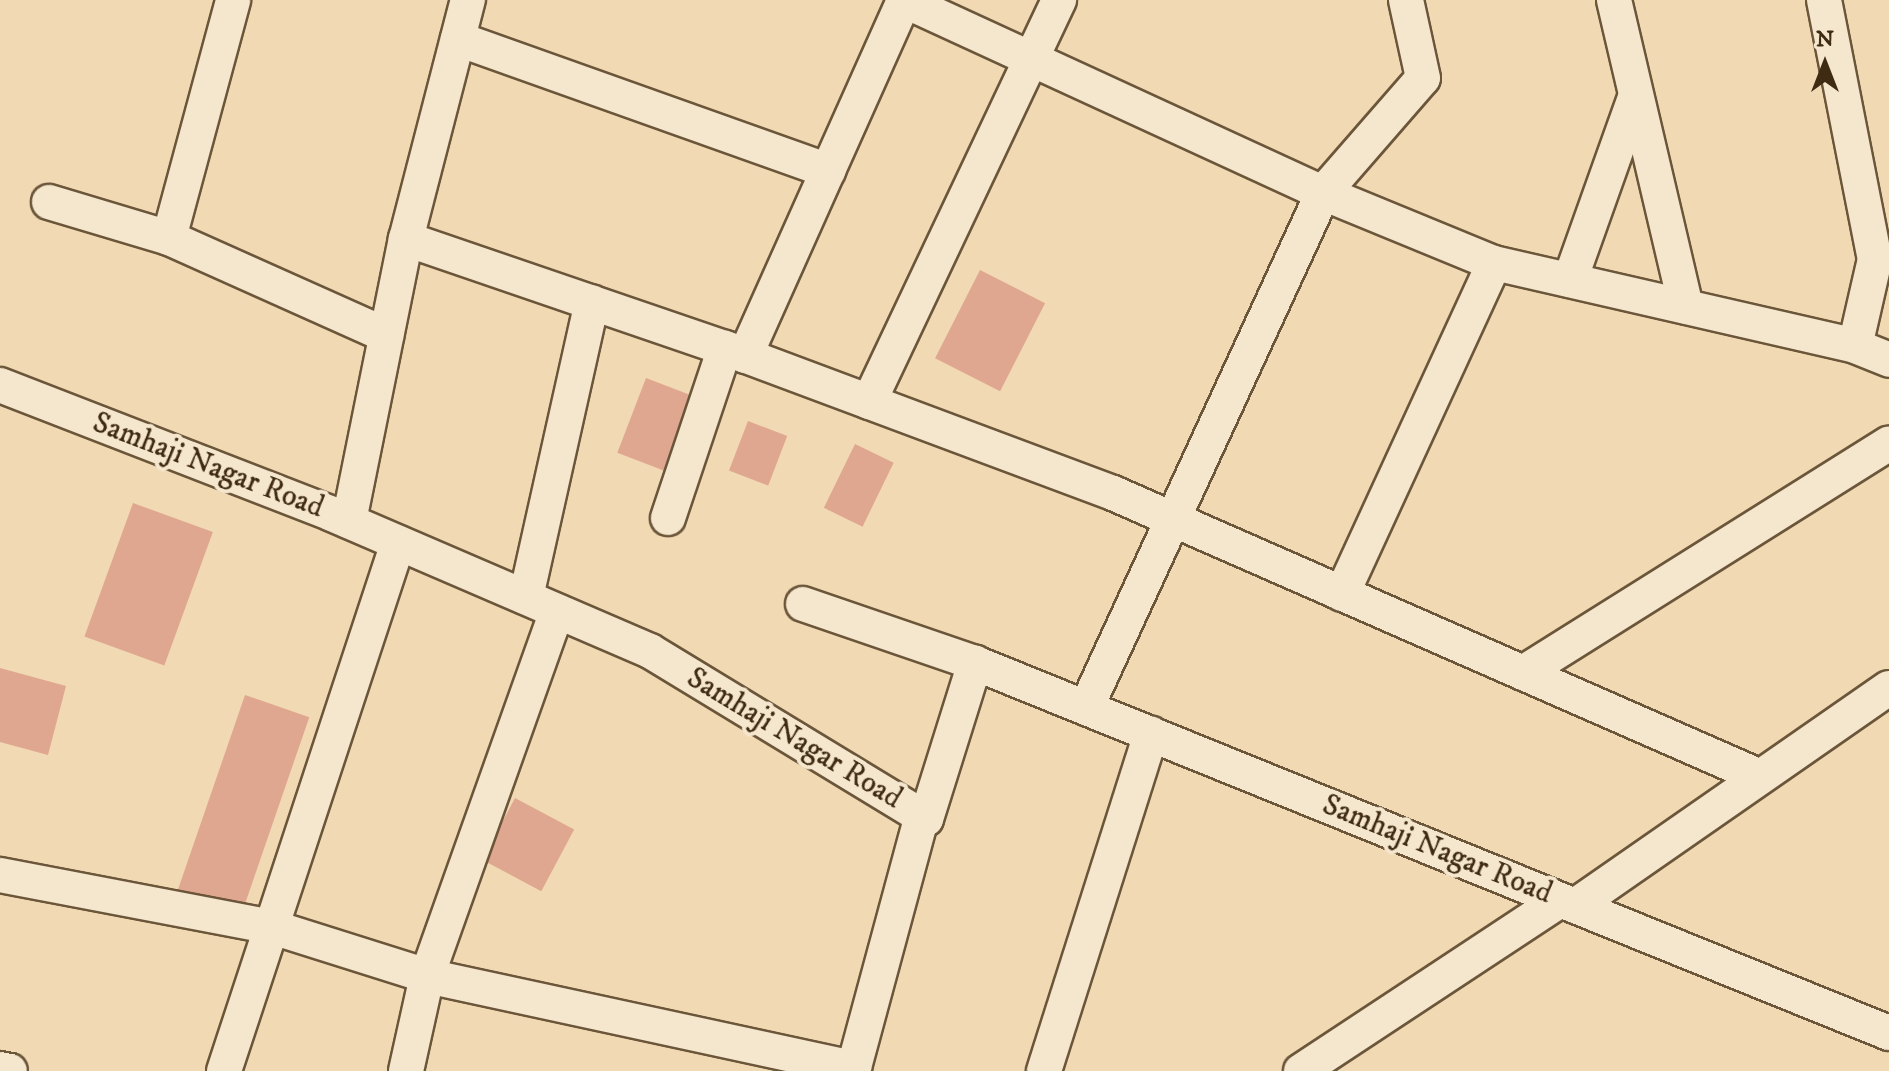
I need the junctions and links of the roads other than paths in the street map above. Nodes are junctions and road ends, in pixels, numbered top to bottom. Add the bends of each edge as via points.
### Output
1 (233, 0) edge
2 (468, 0) edge
3 (904, 0) edge
4 (1059, 0) edge
5 (1406, 0) edge
6 (1614, 0) edge
7 (1824, 0) edge
8 (458, 39) junction
9 (1034, 60) junction
10 (1636, 95) junction
11 (828, 171) junction
12 (1323, 193) junction
13 (49, 202) dead end
14 (169, 238) junction
15 (406, 239) junction
16 (1494, 263) junction
17 (1570, 280) junction
18 (592, 302) junction
19 (1686, 307) junction
20 (386, 335) junction
21 (1855, 346) junction
22 (735, 352) junction
23 (1889, 360) edge
24 (0, 385) edge
25 (869, 402) junction
26 (1889, 443) edge
27 (668, 518) dead end
28 (349, 521) junction
29 (1170, 521) junction
30 (398, 543) junction
31 (1342, 594) junction
32 (526, 597) junction
33 (803, 604) dead end
34 (557, 611) junction
35 (975, 663) junction
36 (1523, 673) junction
37 (1889, 688) edge
38 (1086, 708) junction
39 (1151, 734) junction
40 (1756, 775) junction
41 (922, 816) junction
42 (0, 875) edge
43 (1567, 903) junction
44 (272, 927) junction
45 (427, 976) junction
46 (1889, 1033) edge
47 (0, 1069) edge
48 (853, 1069) edge
49 (10, 1071) edge
50 (224, 1071) edge
51 (406, 1071) edge
52 (1044, 1071) edge
53 (1301, 1071) edge

1 - 14 street
2 - 8 street
3 - 9 street
3 - 11 street
4 - 9 street
5 - 12 street via 1423,78
6 - 10 street
7 - 21 street via 1875,259
8 - 11 street
8 - 15 street
9 - 12 street
9 - 25 street
10 - 17 street
10 - 19 street
11 - 22 street
12 - 16 street
12 - 29 street
13 - 14 street
14 - 20 street
15 - 18 street
15 - 20 street
16 - 17 street
16 - 31 street
17 - 19 street
18 - 22 street
18 - 32 street
19 - 21 street
20 - 28 street
21 - 23 street
22 - 25 street
22 - 27 street
24 - 28 street, Samhaji Nagar Road
25 - 29 street via 1113,493
26 - 36 street
28 - 30 street, Samhaji Nagar Road
29 - 31 street
29 - 38 street
30 - 32 street, Samhaji Nagar Road
30 - 44 street
31 - 36 street
32 - 34 street, Samhaji Nagar Road
33 - 35 street
34 - 41 street, Samhaji Nagar Road via 650,651
34 - 45 street
35 - 38 street, Samhaji Nagar Road
35 - 41 street, Samhaji Nagar Road via 926,819
36 - 40 street
37 - 40 street
38 - 39 street, Samhaji Nagar Road
39 - 43 street, Samhaji Nagar Road
39 - 52 street
40 - 43 street
41 - 48 street
42 - 44 street
43 - 46 street, Samhaji Nagar Road
43 - 53 street
44 - 45 street
44 - 50 street
45 - 48 street
45 - 51 street
47 - 49 street

